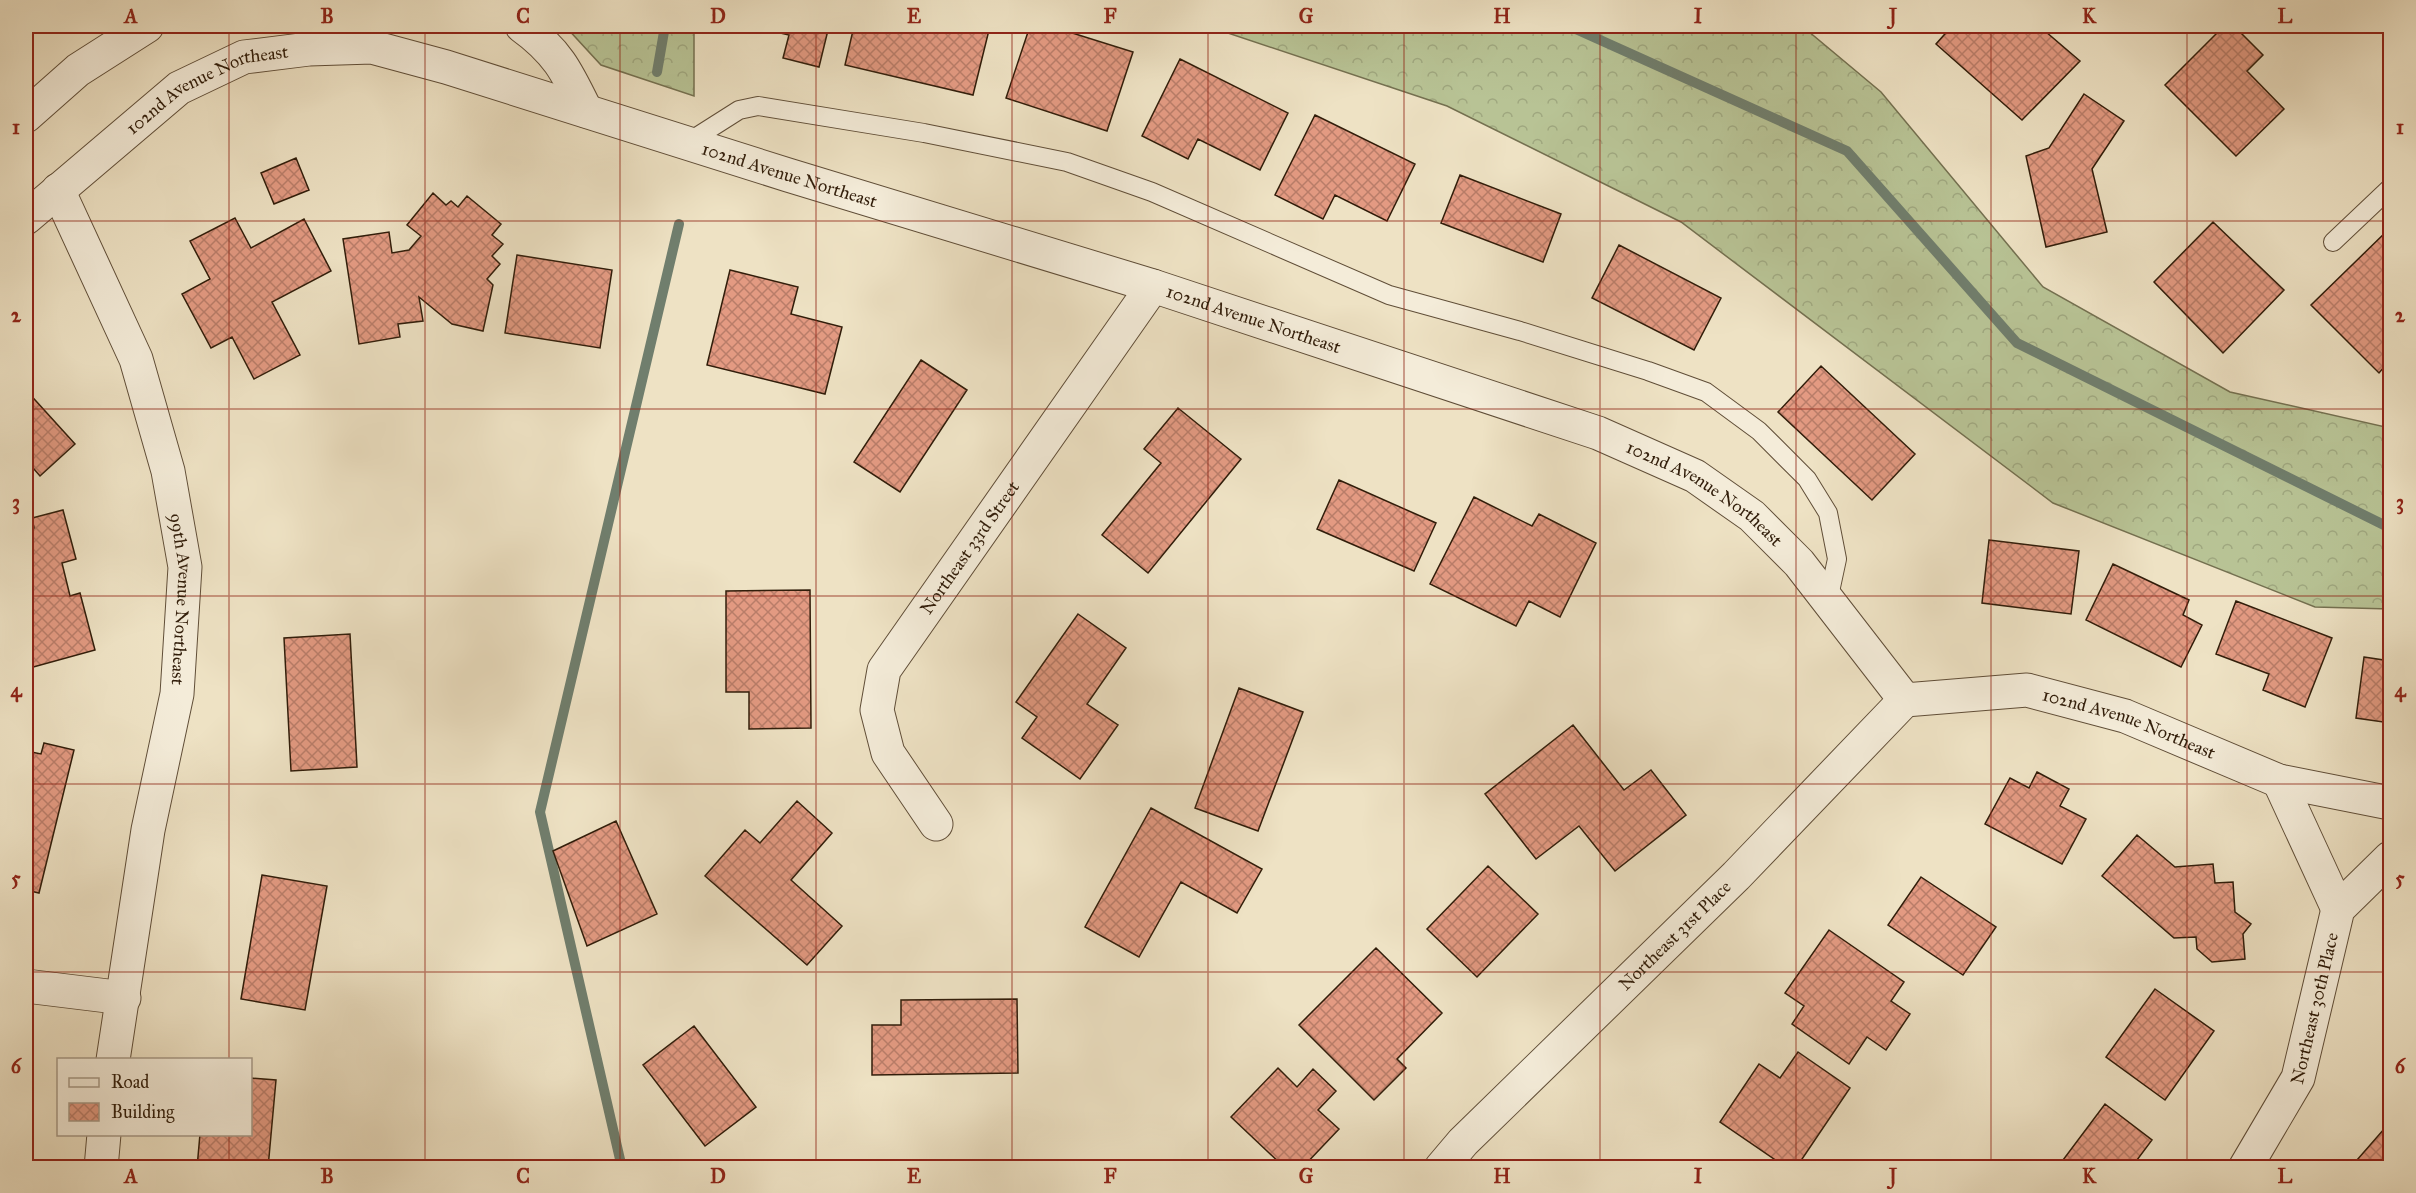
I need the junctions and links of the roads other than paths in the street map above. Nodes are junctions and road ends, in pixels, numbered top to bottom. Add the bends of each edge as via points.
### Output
1 (147, 26) edge
2 (522, 26) edge
3 (586, 111) junction
4 (26, 116) edge
5 (687, 143) junction
6 (2391, 188) edge
7 (58, 190) junction
8 (26, 218) edge
9 (2333, 242) dead end
10 (1153, 286) junction
11 (1828, 600) junction
12 (1905, 700) junction
13 (2279, 781) junction
14 (2391, 803) edge
15 (936, 824) dead end
16 (2391, 858) edge
17 (2338, 909) junction
18 (26, 986) edge
19 (123, 998) junction
20 (113, 1058) edge
21 (104, 1136) edge
22 (101, 1167) edge
23 (1441, 1167) edge
24 (2245, 1167) edge

1 - 4 street via 78,70
2 - 3 street via 547,44
3 - 5 street, 102nd Avenue Northeast
3 - 7 street, 102nd Avenue Northeast via 372,48 309,49 244,57 179,88
5 - 10 street, 102nd Avenue Northeast
5 - 11 lane via 739,110 758,106 924,133 1067,162 1152,192 1389,295 1531,334 1706,392 1759,431 1808,479 1828,513 1837,559
6 - 9 lane
7 - 8 street, 102nd Avenue Northeast
7 - 19 street, 99th Avenue Northeast via 136,359 168,471 185,567 177,694 148,830
10 - 11 street, 102nd Avenue Northeast via 1598,432 1695,476 1752,516 1799,563
10 - 15 street, Northeast 33rd Street via 884,670 877,710 888,753
11 - 12 street, 102nd Avenue Northeast
12 - 13 street, 102nd Avenue Northeast via 2027,690 2125,716
12 - 23 street, Northeast 31st Place via 1736,876
13 - 14 street, 102nd Avenue Northeast
13 - 17 street
16 - 17 street, Northeast 30th Place
17 - 24 street, Northeast 30th Place via 2298,1078
18 - 19 street
19 - 20 street, 99th Avenue Northeast
21 - 22 street

